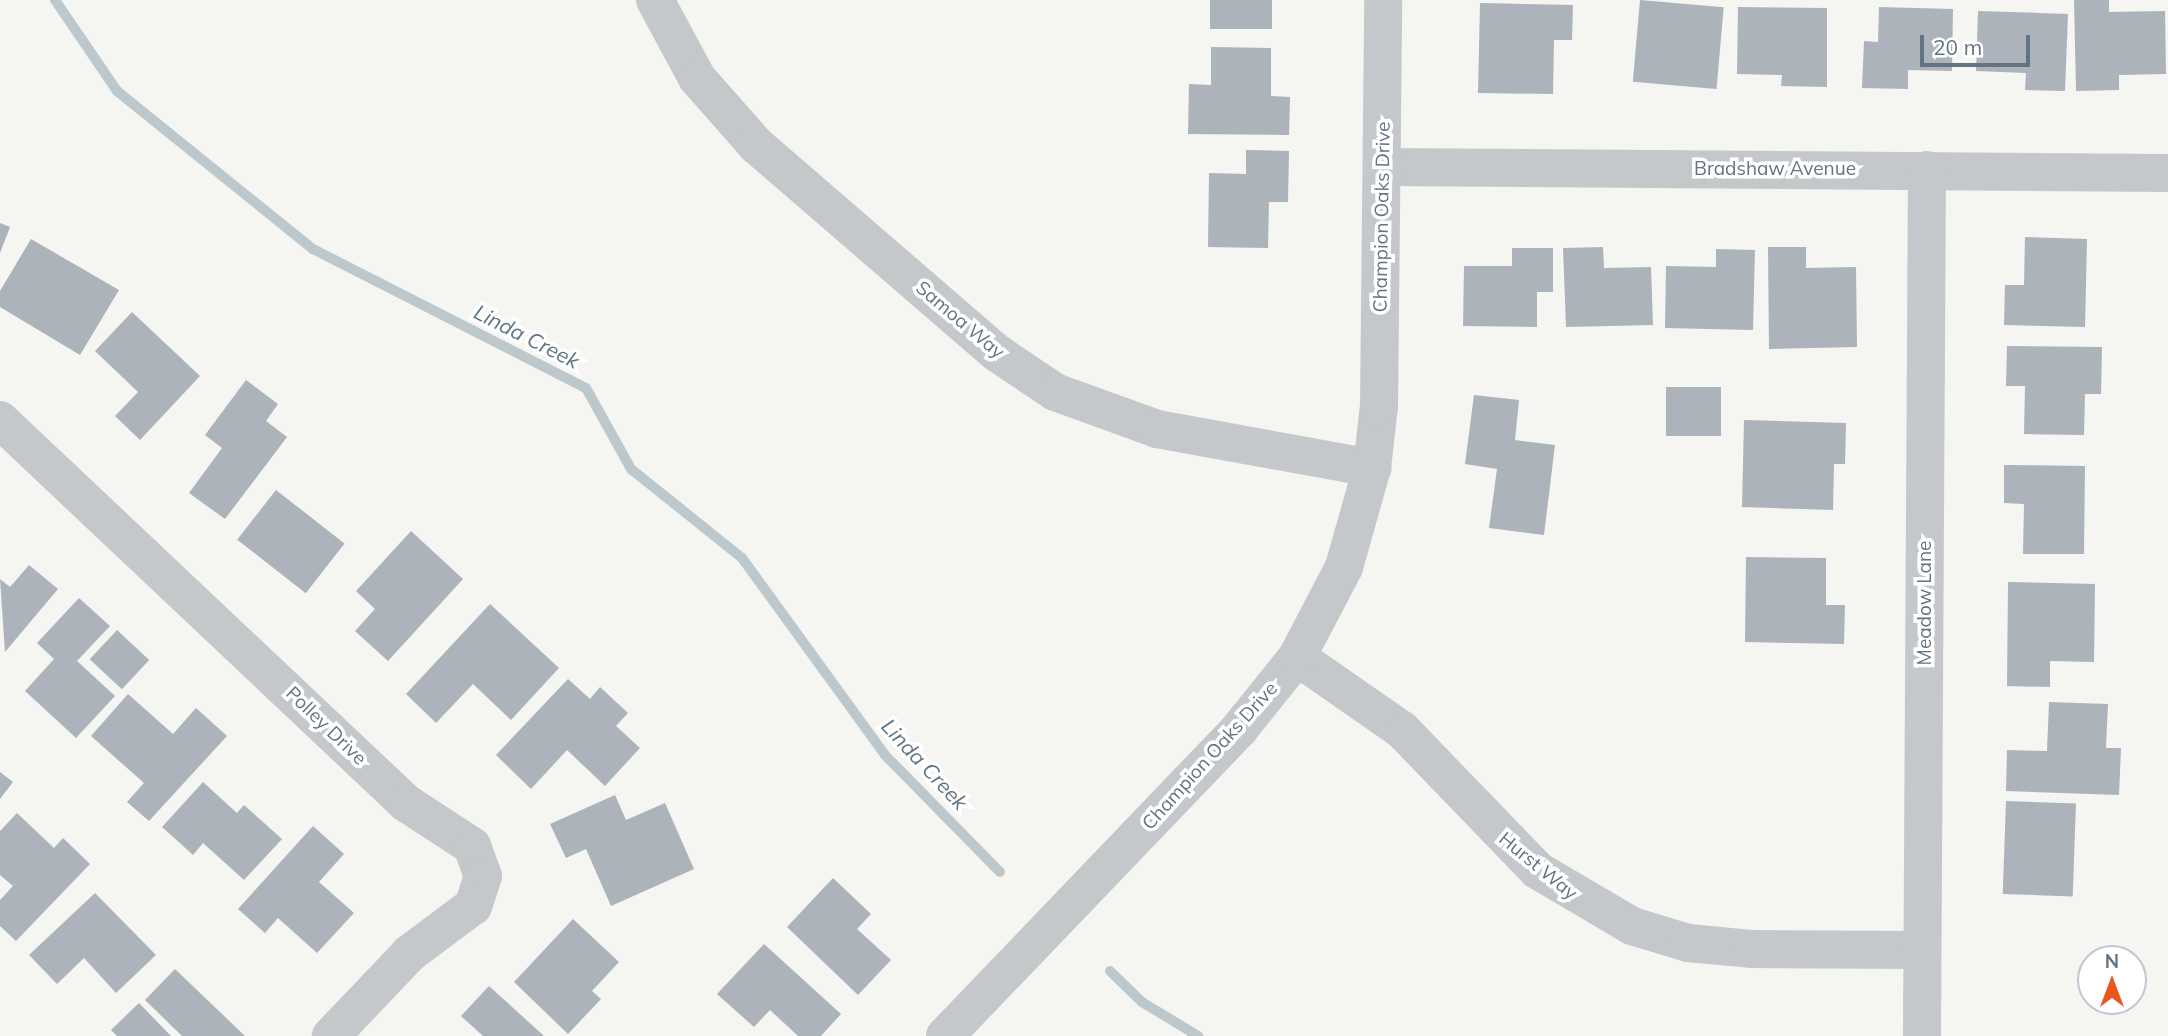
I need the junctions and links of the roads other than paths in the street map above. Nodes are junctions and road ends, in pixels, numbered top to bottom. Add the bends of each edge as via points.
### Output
1 (655, 0) edge
2 (1383, 0) edge
3 (1382, 167) junction
4 (1927, 170) junction
5 (2168, 173) edge
6 (0, 421) edge
7 (1372, 468) junction
8 (1297, 657) junction
9 (1923, 950) junction
10 (331, 1036) edge
11 (945, 1036) edge
12 (1922, 1036) edge

1 - 7 street, Samoa Way via 697,78 748,137 998,353 1055,392 1157,429
2 - 3 street, Champion Oaks Drive
3 - 4 street, Bradshaw Avenue
3 - 7 street, Champion Oaks Drive
4 - 5 street, Bradshaw Avenue
4 - 9 street, Meadow Lane
6 - 10 street, Polley Drive via 406,803 472,846 483,876 472,906 410,953
7 - 8 street, Champion Oaks Drive via 1344,567
8 - 9 street, Hurst Way via 1402,730 1537,870 1632,926 1688,943 1751,949
8 - 11 street, Champion Oaks Drive via 1240,728
9 - 12 street, Meadow Lane

